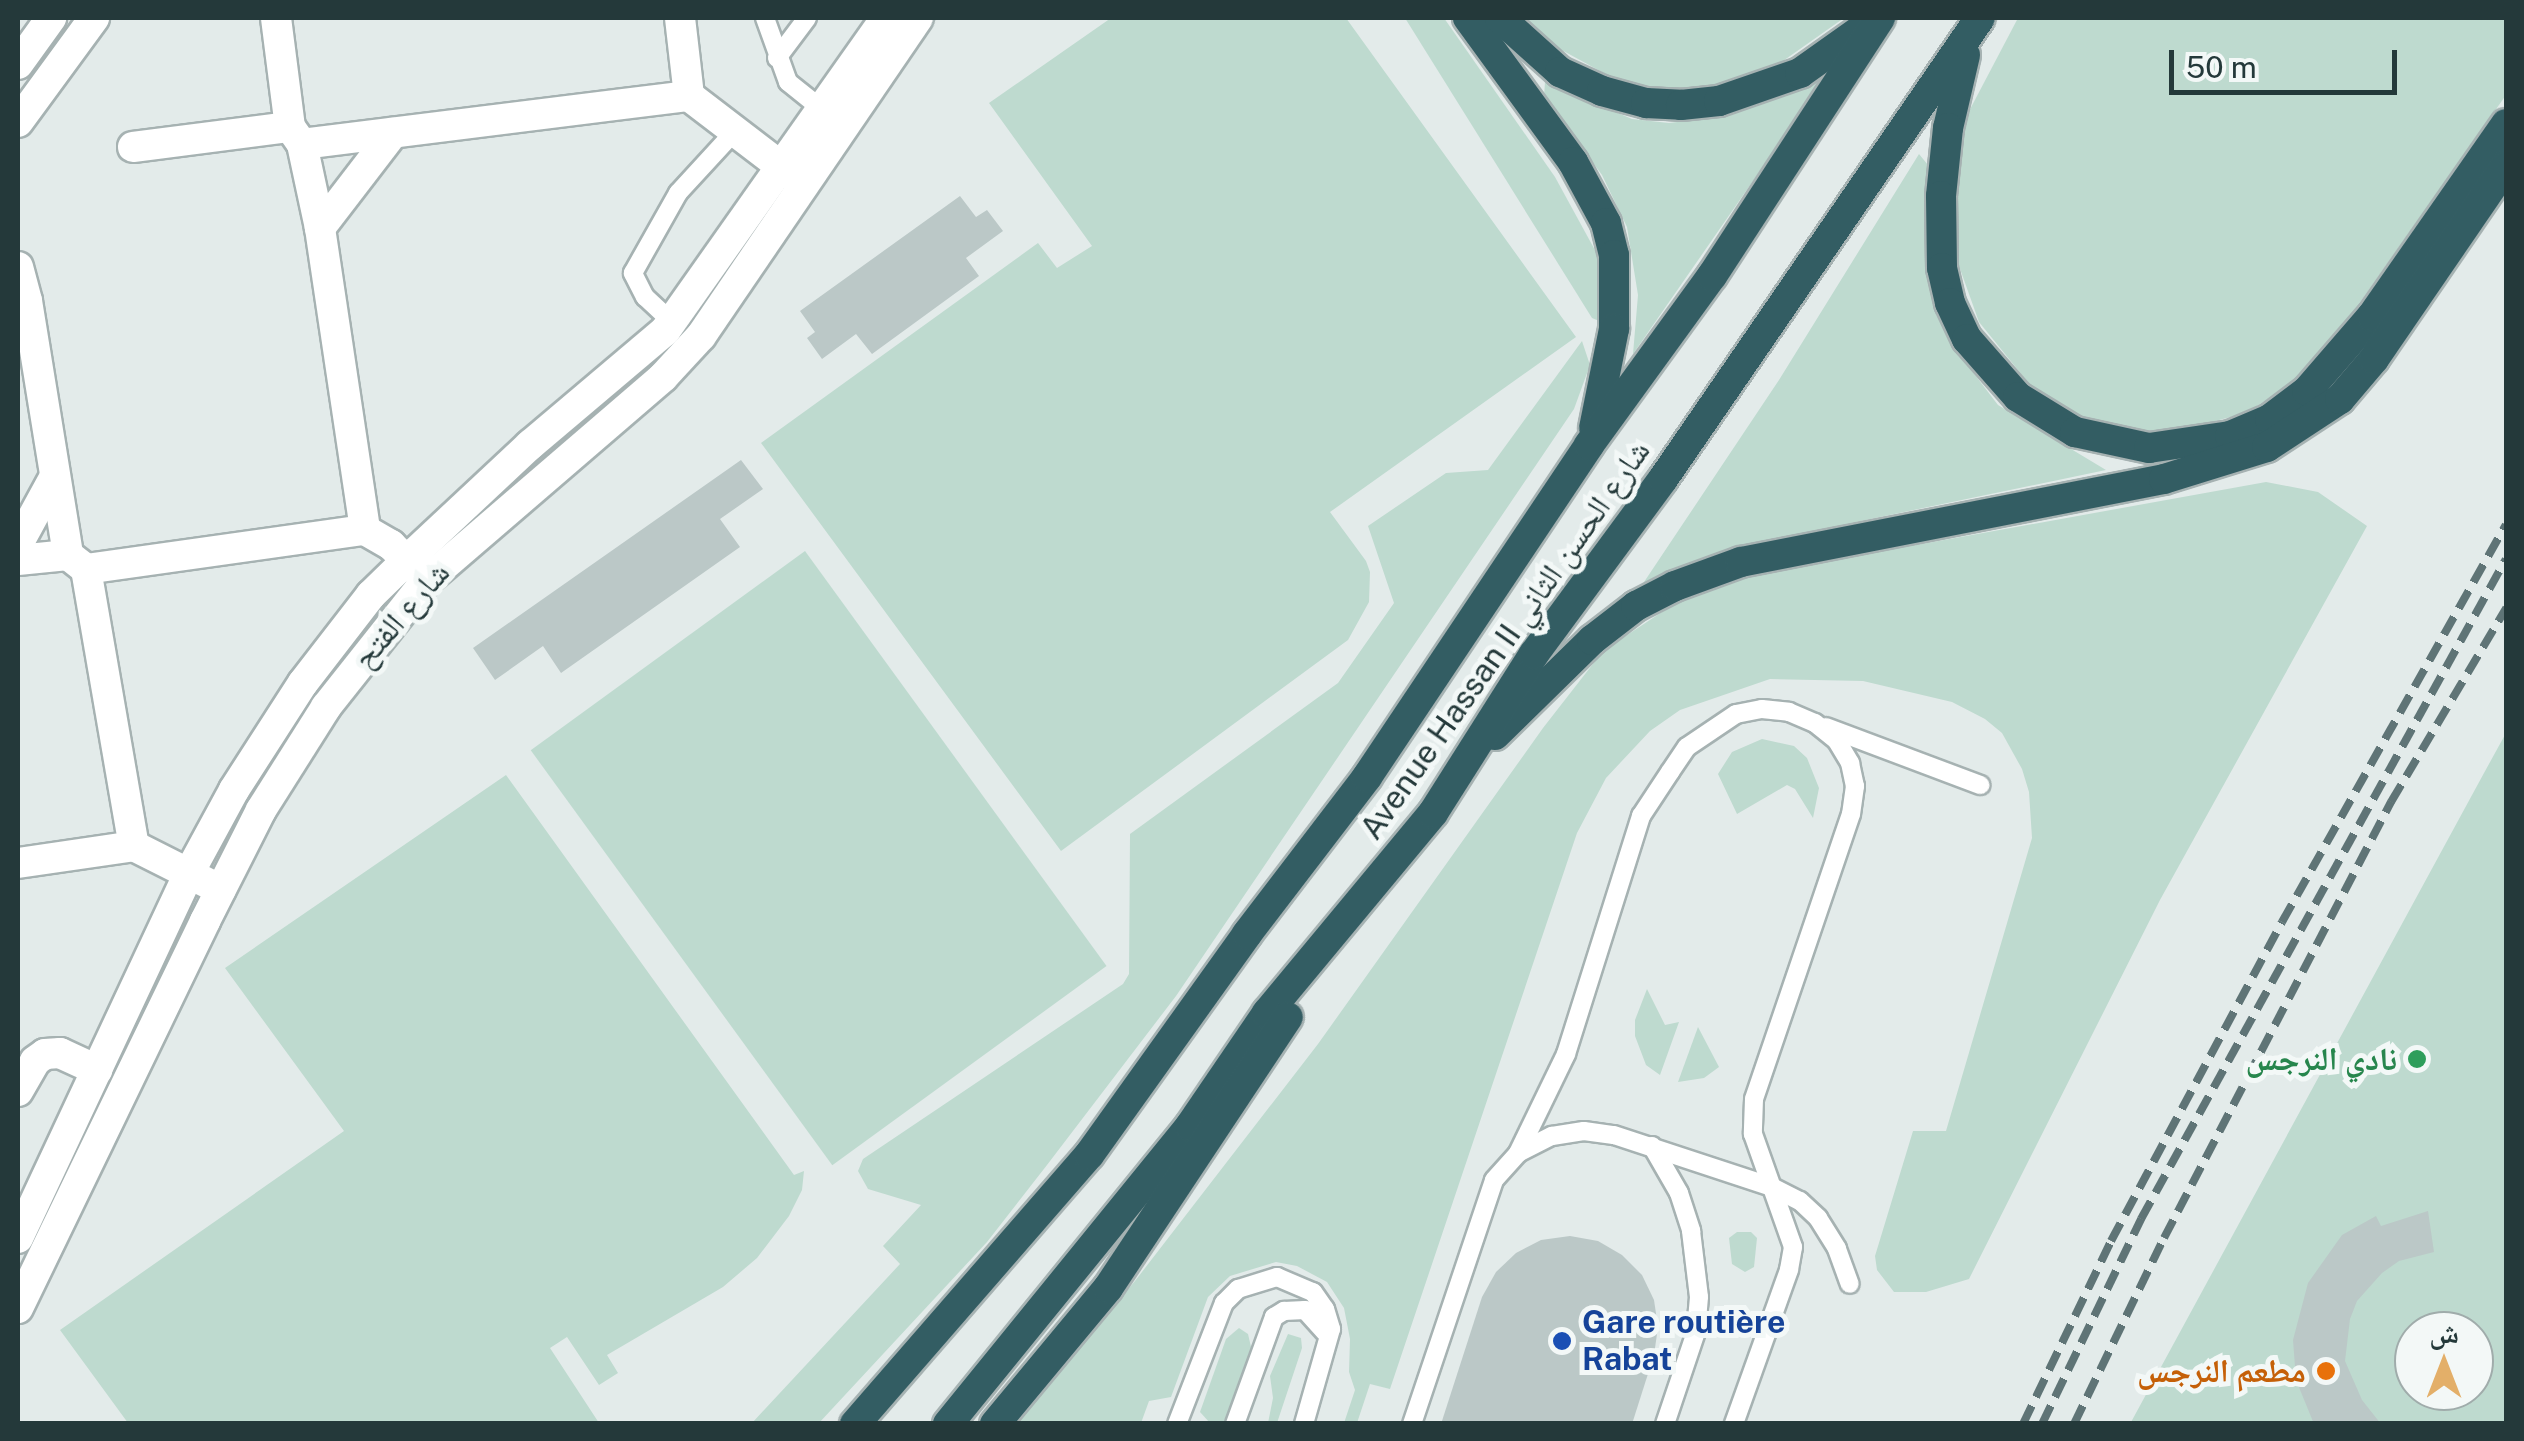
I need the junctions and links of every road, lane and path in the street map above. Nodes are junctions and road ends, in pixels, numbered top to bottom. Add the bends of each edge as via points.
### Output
1 (51, 18) edge
2 (94, 18) edge
3 (276, 18) edge
4 (680, 18) edge
5 (765, 18) edge
6 (807, 18) edge
7 (886, 18) edge
8 (918, 18) edge
9 (1468, 18) edge
10 (1500, 18) edge
11 (1878, 18) edge
12 (1975, 26) edge
13 (778, 58) junction
14 (18, 64) edge
15 (690, 96) junction
16 (833, 117) junction
17 (18, 122) edge
18 (2506, 124) edge
19 (734, 132) junction
20 (392, 133) junction
21 (296, 135) junction
22 (133, 147) dead end
23 (2506, 166) edge
24 (793, 176) junction
25 (320, 228) junction
26 (18, 267) edge
27 (672, 322) junction
28 (577, 408) junction
29 (595, 433) junction
30 (1589, 445) junction
31 (54, 478) junction
32 (365, 530) junction
33 (18, 544) edge
34 (18, 560) edge
35 (77, 562) junction
36 (416, 571) junction
37 (1815, 723) junction
38 (1474, 752) junction
39 (1980, 786) dead end
40 (134, 846) junction
41 (18, 863) edge
42 (189, 873) junction
43 (220, 890) junction
44 (1331, 935) junction
45 (96, 1070) junction
46 (18, 1092) edge
47 (1652, 1146) junction
48 (1518, 1153) junction
49 (1772, 1187) junction
50 (18, 1238) edge
51 (1850, 1284) dead end
52 (18, 1304) edge
53 (1330, 1342) junction
54 (855, 1424) edge
55 (948, 1424) edge
56 (994, 1424) edge
57 (1177, 1424) edge
58 (1235, 1424) edge
59 (1304, 1424) edge
60 (1412, 1424) edge
61 (1665, 1424) edge
62 (1734, 1424) edge

1 - 14 street
2 - 17 street
3 - 21 street
4 - 15 street
5 - 13 lane
6 - 13 lane
7 - 16 street, شارع الفتح
8 - 16 street, شارع الفتح
9 - 30 highway via 1573,162 1606,223 1614,328
10 - 11 highway via 1560,72 1602,91 1680,105 1719,101 1800,74
11 - 30 highway, Avenue Hassan II شارع الحسن الثاني via 1712,276
12 - 18 highway via 1948,128 1941,196 1942,268 1950,303 1967,339 2018,397 2075,432 2110,443 2149,448 2230,436 2270,419 2307,391 2372,316
12 - 38 highway, Avenue Hassan II شارع الحسن الثاني via 1653,494 1534,654
13 - 16 lane via 788,82
15 - 19 street
15 - 20 street
16 - 24 street, شارع الفتح
19 - 24 street
19 - 27 lane via 678,193 633,273 645,297
20 - 21 street
20 - 25 street
21 - 22 street
21 - 25 street
23 - 38 highway via 2340,399 2266,448 2164,479 1741,562 1675,586 1592,640
24 - 27 street, شارع الفتح
24 - 29 street, شارع الفتح via 701,336
25 - 32 street
26 - 31 street
27 - 28 street, شارع الفتح
28 - 29 street
28 - 36 street, شارع الفتح
29 - 36 street, شارع الفتح
30 - 54 highway, Avenue Hassan II شارع الحسن الثاني via 1367,777 1089,1155
31 - 33 street
31 - 35 street
32 - 35 street
32 - 36 street
34 - 35 street
35 - 40 street
36 - 42 street, شارع الفتح via 371,595 303,683
36 - 43 street, شارع الفتح via 301,744
37 - 39 lane
37 - 48 lane via 1762,709 1736,714 1687,747 1641,816 1566,1054
37 - 49 lane via 1838,742 1855,786 1754,1099 1753,1134
38 - 44 highway, Avenue Hassan II شارع الحسن الثاني via 1433,813
40 - 41 street
40 - 42 street
42 - 43 street
42 - 45 street, شارع الفتح
43 - 52 street, شارع الفتح
44 - 55 highway, Avenue Hassan II شارع الحسن الثاني via 1178,1140
44 - 56 highway via 1288,1018 1108,1288
45 - 46 street via 60,1053 45,1054
45 - 50 street, شارع الفتح
47 - 48 lane via 1584,1131 1552,1136
47 - 49 lane
47 - 61 lane via 1685,1212 1699,1296 1696,1332
48 - 60 lane via 1494,1180
49 - 51 lane via 1818,1218
49 - 62 lane via 1793,1248
53 - 57 lane via 1325,1309 1296,1282 1277,1277 1238,1289 1212,1323
53 - 58 lane via 1305,1310 1274,1317
53 - 59 lane

